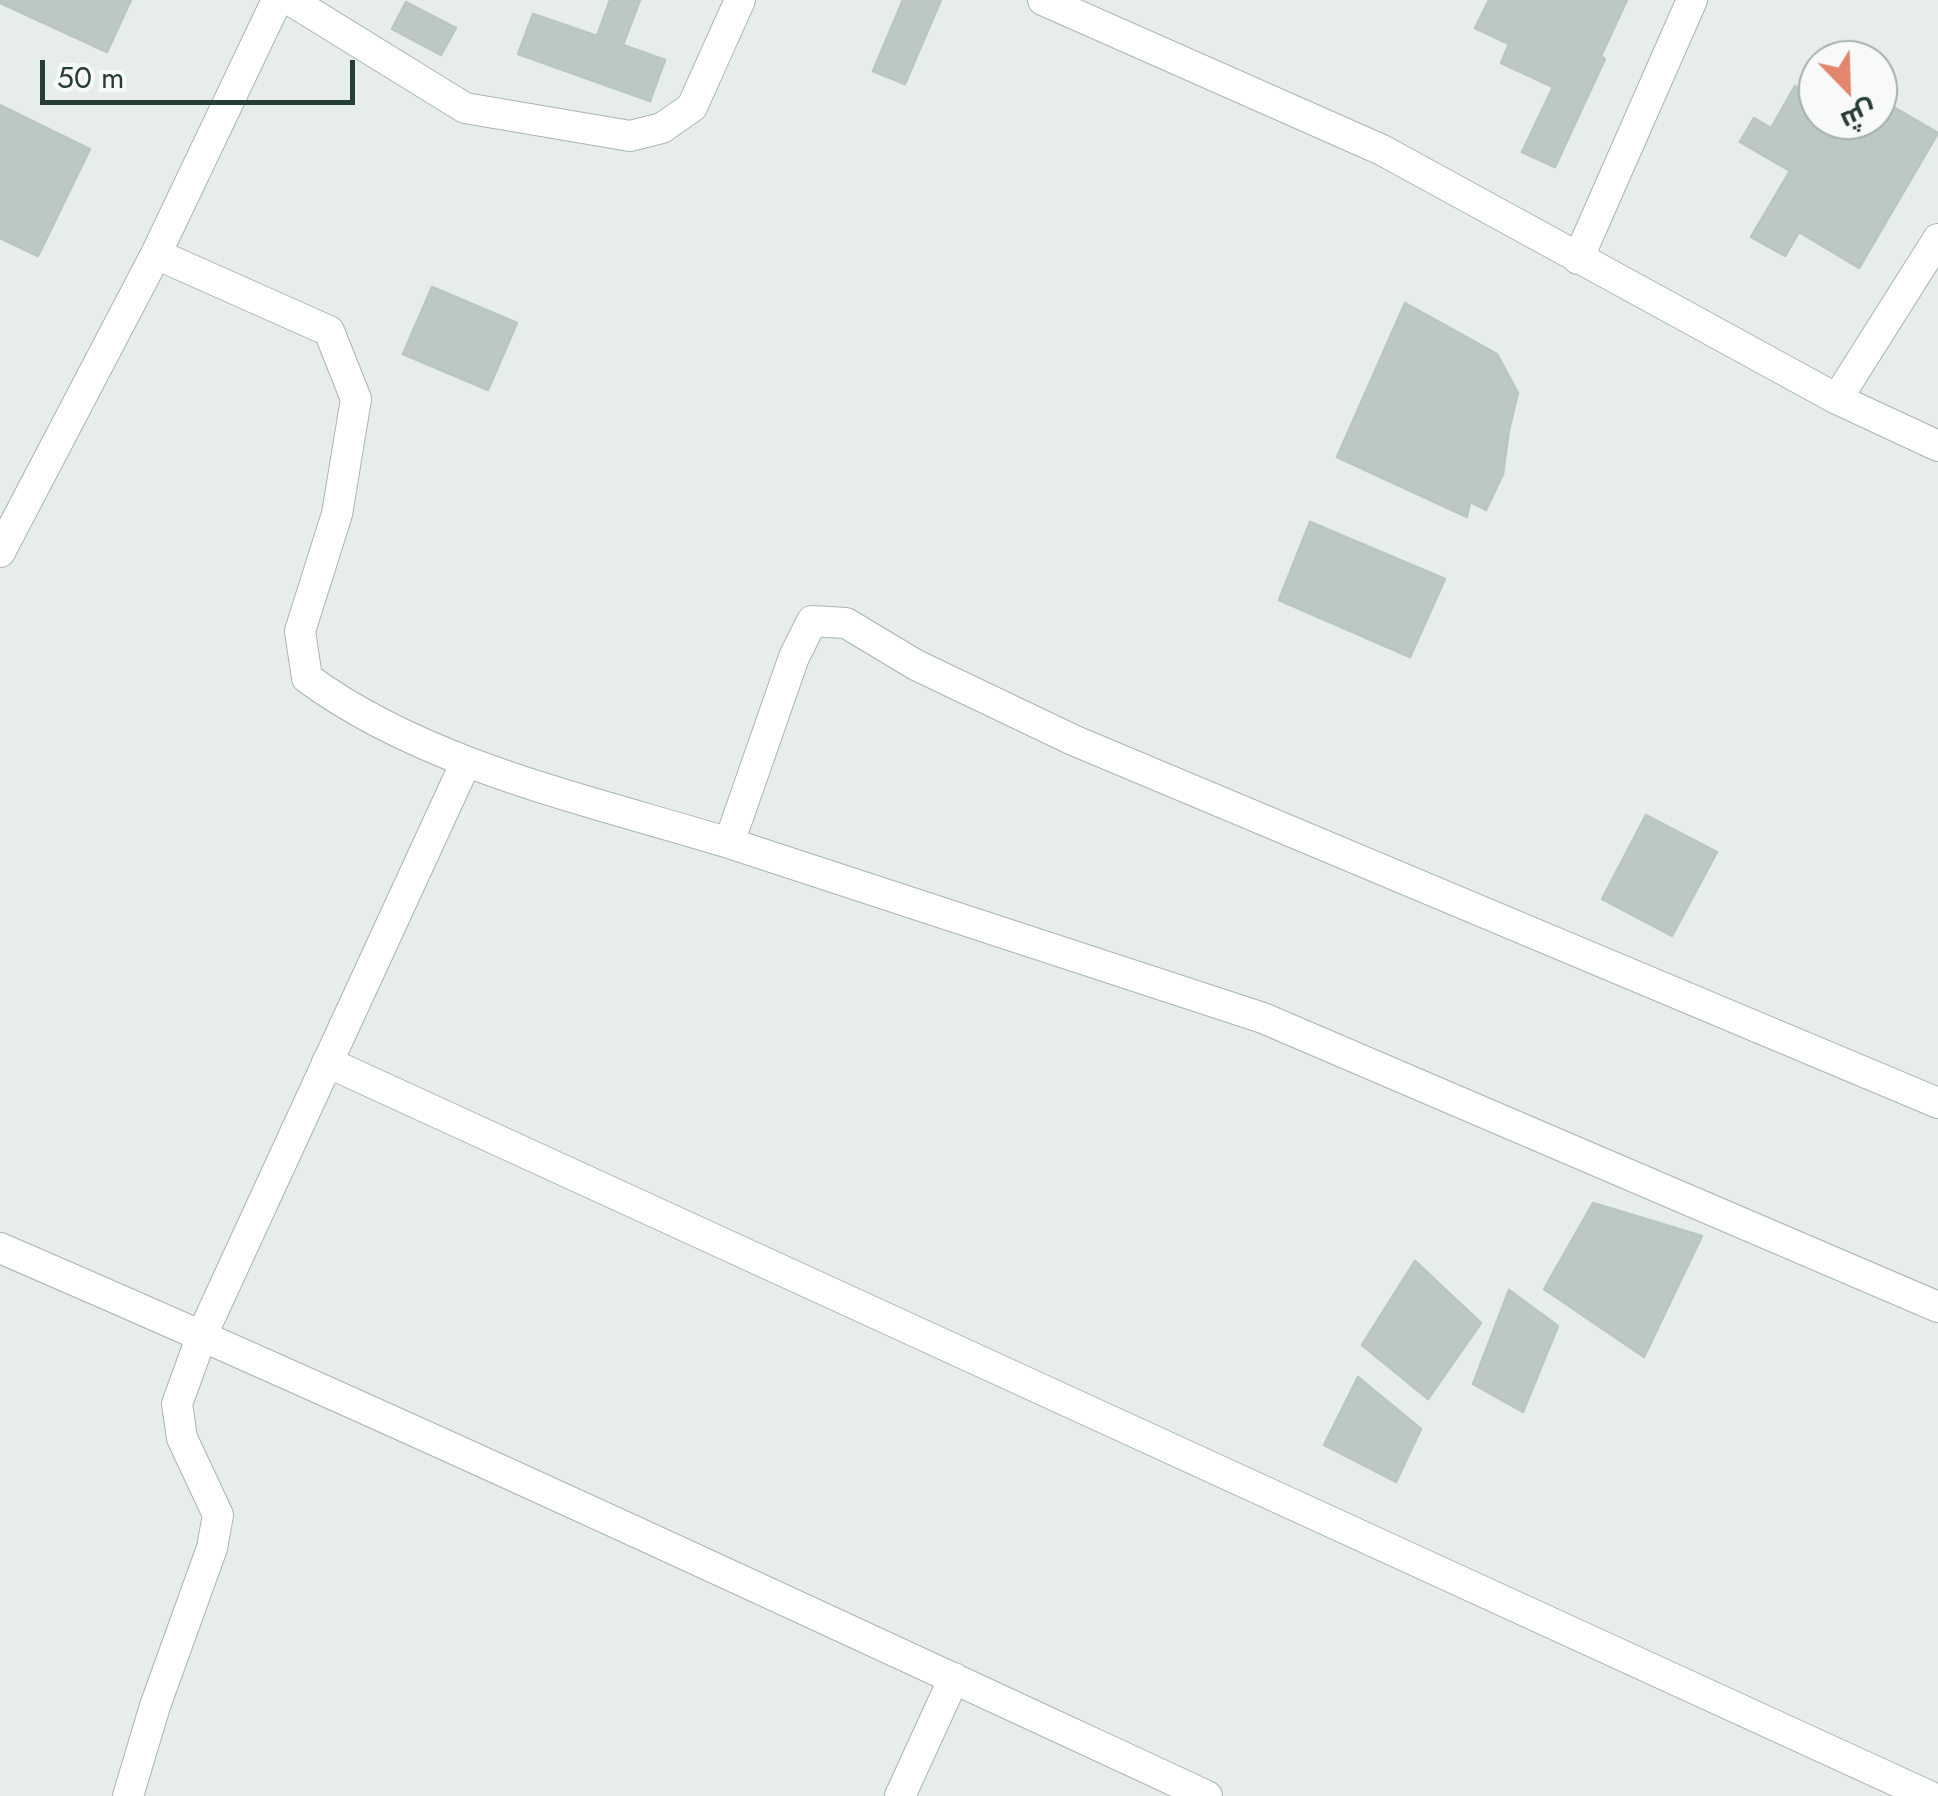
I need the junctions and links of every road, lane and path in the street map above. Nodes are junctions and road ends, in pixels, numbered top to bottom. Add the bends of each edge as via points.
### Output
1 (277, 0) edge
2 (290, 0) edge
3 (740, 0) edge
4 (1692, 0) edge
5 (1049, 1) edge
6 (1938, 239) edge
7 (156, 254) junction
8 (1578, 259) junction
9 (1838, 399) junction
10 (1938, 446) edge
11 (0, 552) edge
12 (466, 762) junction
13 (729, 843) junction
14 (327, 1062) junction
15 (1938, 1103) edge
16 (0, 1248) edge
17 (1938, 1307) edge
18 (202, 1335) junction
19 (954, 1678) junction
20 (128, 1796) edge
21 (900, 1796) edge
22 (1207, 1796) edge
23 (1929, 1796) edge

1 - 7 street
2 - 3 street via 464,108 630,136 662,128 692,107
4 - 8 street
5 - 8 street via 1382,150
6 - 9 street
7 - 11 street
7 - 12 street via 329,331 356,398 337,514 300,631 308,678 339,701
8 - 9 street
9 - 10 street
12 - 13 street
12 - 14 street
13 - 15 street via 812,621 846,623 916,665 1073,740
13 - 17 street via 1263,1018
14 - 18 street
14 - 23 street
16 - 18 street
18 - 19 street
18 - 20 street via 177,1404 182,1438 218,1515
19 - 21 street
19 - 22 street

